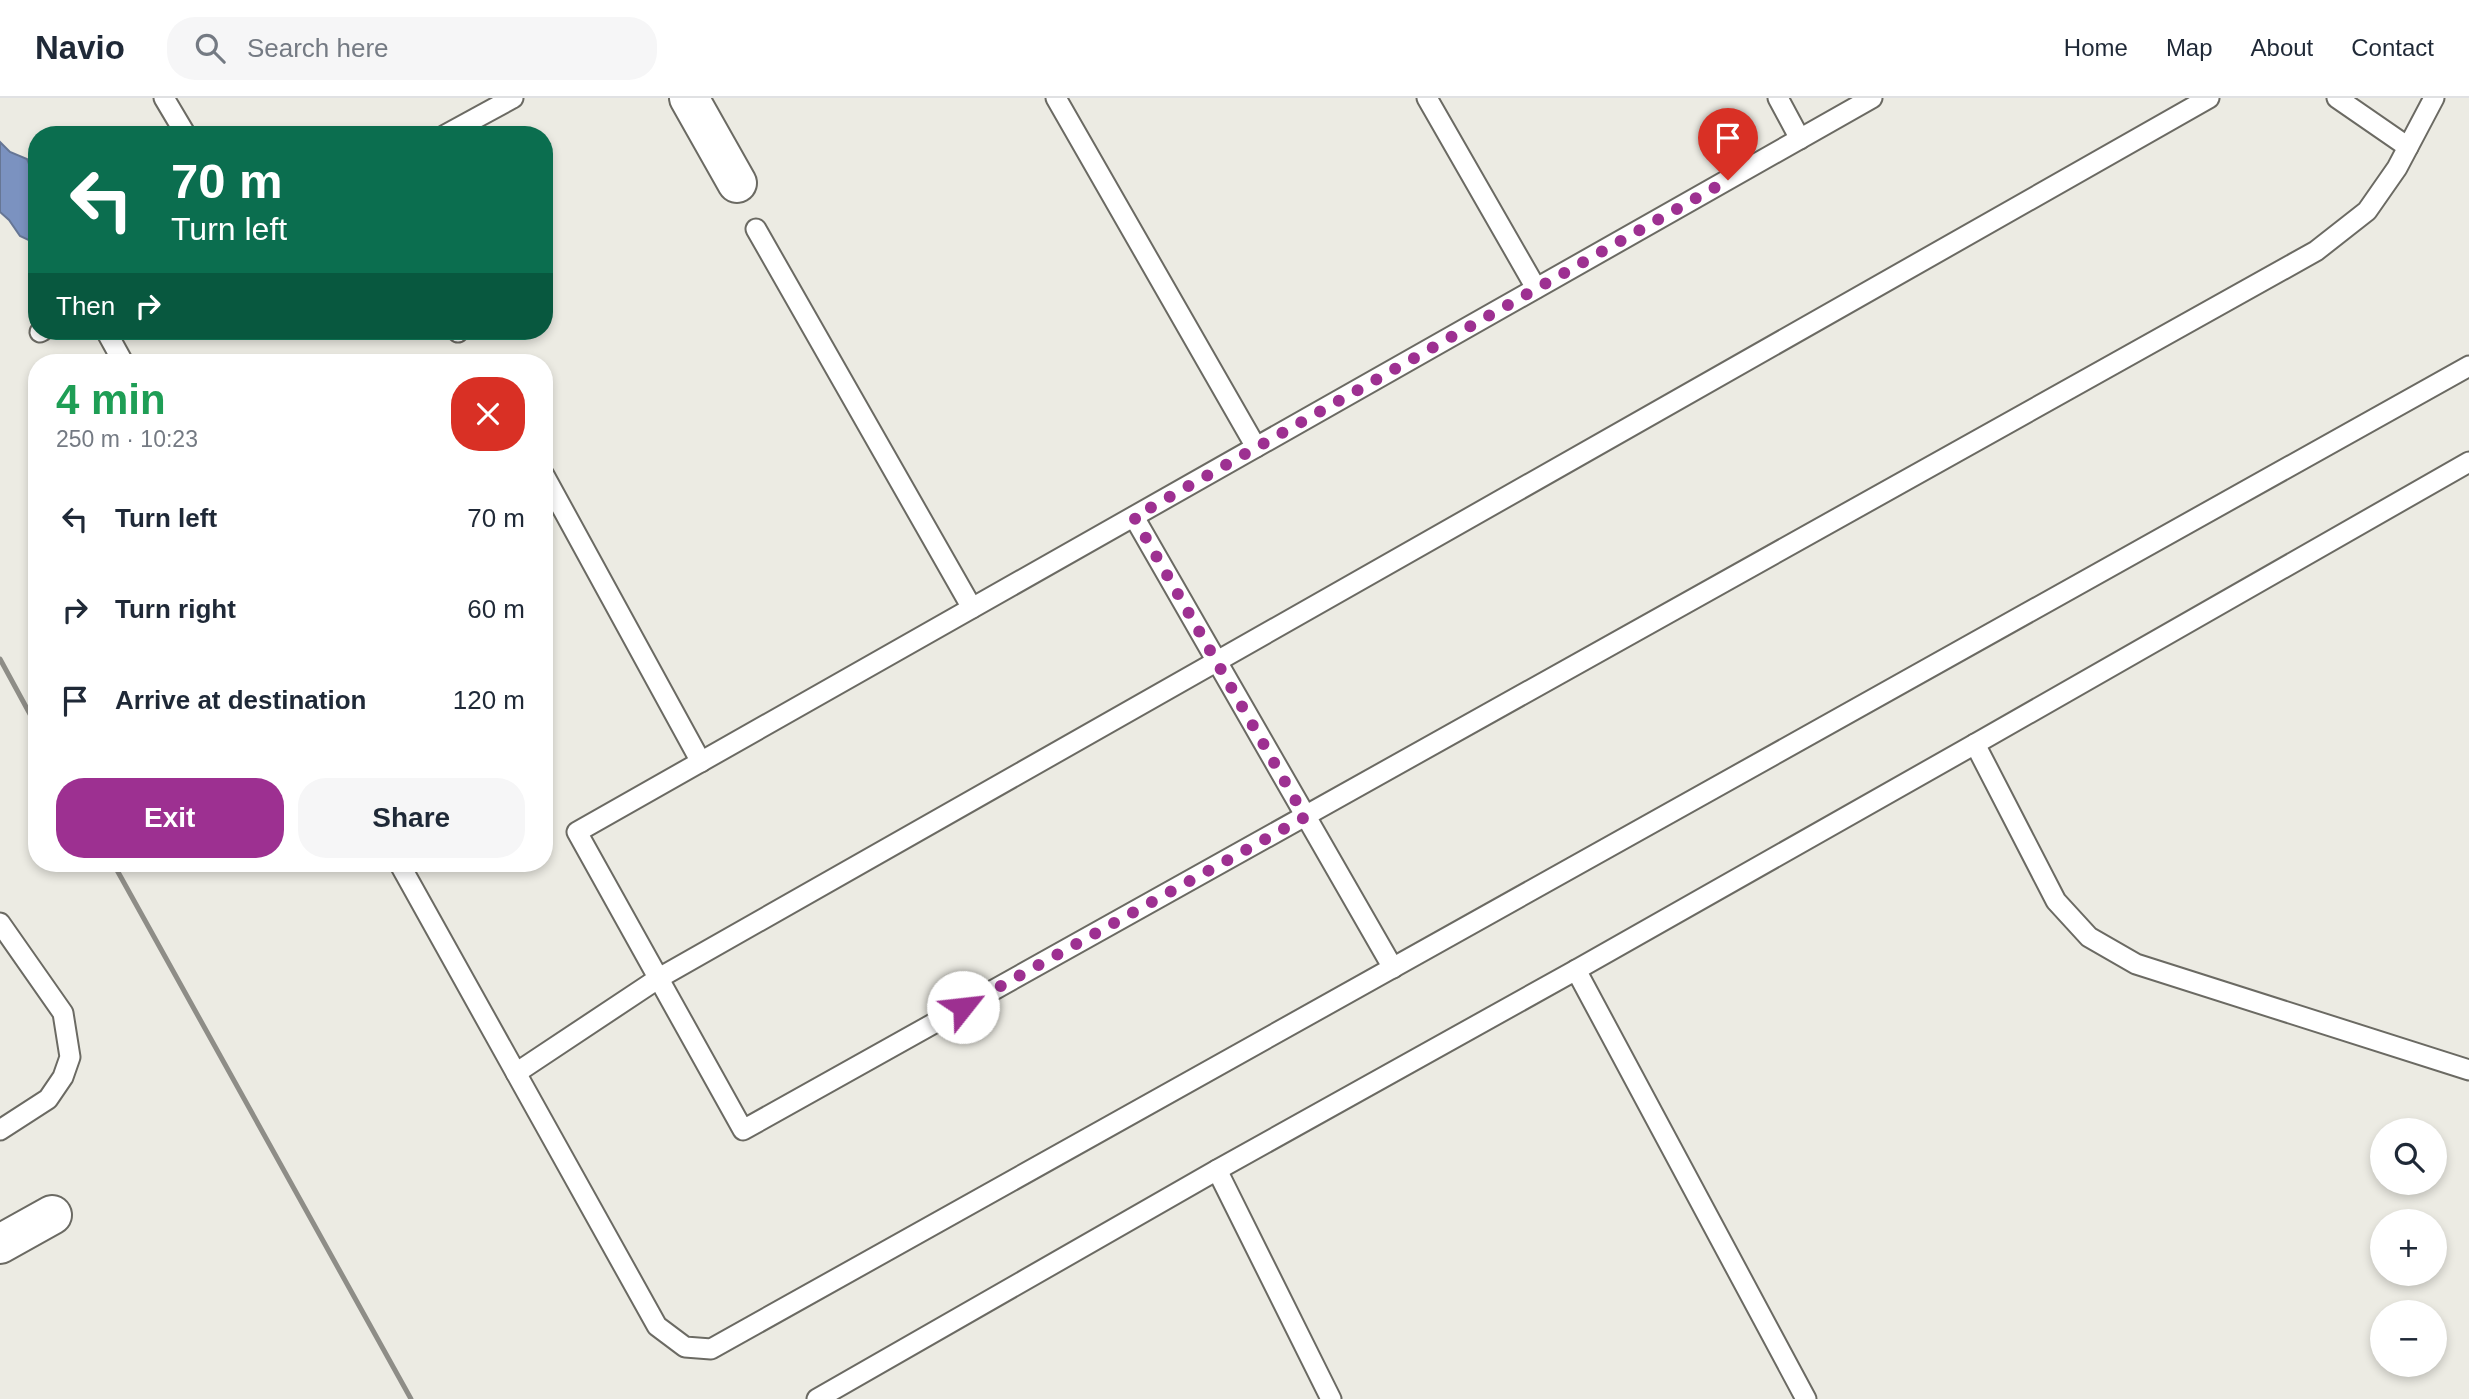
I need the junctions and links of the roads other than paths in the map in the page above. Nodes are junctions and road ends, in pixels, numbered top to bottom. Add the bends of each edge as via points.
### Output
1 (164, 98) edge
2 (513, 98) edge
3 (689, 98) edge
4 (1056, 98) edge
5 (1427, 98) edge
6 (1778, 98) edge
7 (1872, 98) edge
8 (2208, 98) edge
9 (2337, 98) edge
10 (2434, 98) edge
11 (181, 126) edge
12 (462, 126) edge
13 (1800, 139) junction
14 (2409, 147) junction
15 (737, 183) dead end
16 (756, 229) dead end
17 (1536, 288) junction
18 (2469, 366) edge
19 (1256, 447) junction
20 (2469, 461) edge
21 (553, 491) edge
22 (1134, 517) junction
23 (972, 608) junction
24 (1217, 661) junction
25 (1975, 744) junction
26 (701, 762) junction
27 (1305, 817) junction
28 (404, 872) edge
29 (0, 923) edge
30 (1393, 968) junction
31 (1576, 970) junction
32 (659, 978) junction
33 (2469, 1070) edge
34 (516, 1073) junction
35 (0, 1130) edge
36 (1217, 1170) junction
37 (52, 1215) dead end
38 (0, 1244) edge
39 (817, 1399) edge
40 (1331, 1399) edge
41 (1806, 1399) edge

1 - 11 lane
2 - 12 lane
3 - 15 street
4 - 19 lane
5 - 17 lane
6 - 13 lane
7 - 13 lane
8 - 24 lane
9 - 14 lane
10 - 14 lane
13 - 17 lane
14 - 27 lane via 2367,211 2316,251
16 - 23 lane
17 - 19 lane
18 - 30 lane
19 - 22 lane
20 - 25 lane
21 - 26 lane
22 - 23 lane
22 - 24 lane
23 - 26 lane
24 - 27 lane
24 - 32 lane
25 - 31 lane
25 - 33 lane via 2056,901 2089,937 2136,964
26 - 32 lane via 577,832
27 - 30 lane
27 - 32 lane via 743,1130
28 - 34 lane
29 - 35 lane via 63,1013 70,1057 48,1099
30 - 34 lane via 712,1349 685,1347 657,1326
31 - 36 lane
31 - 41 lane
32 - 34 lane
36 - 39 lane
36 - 40 lane
37 - 38 street

